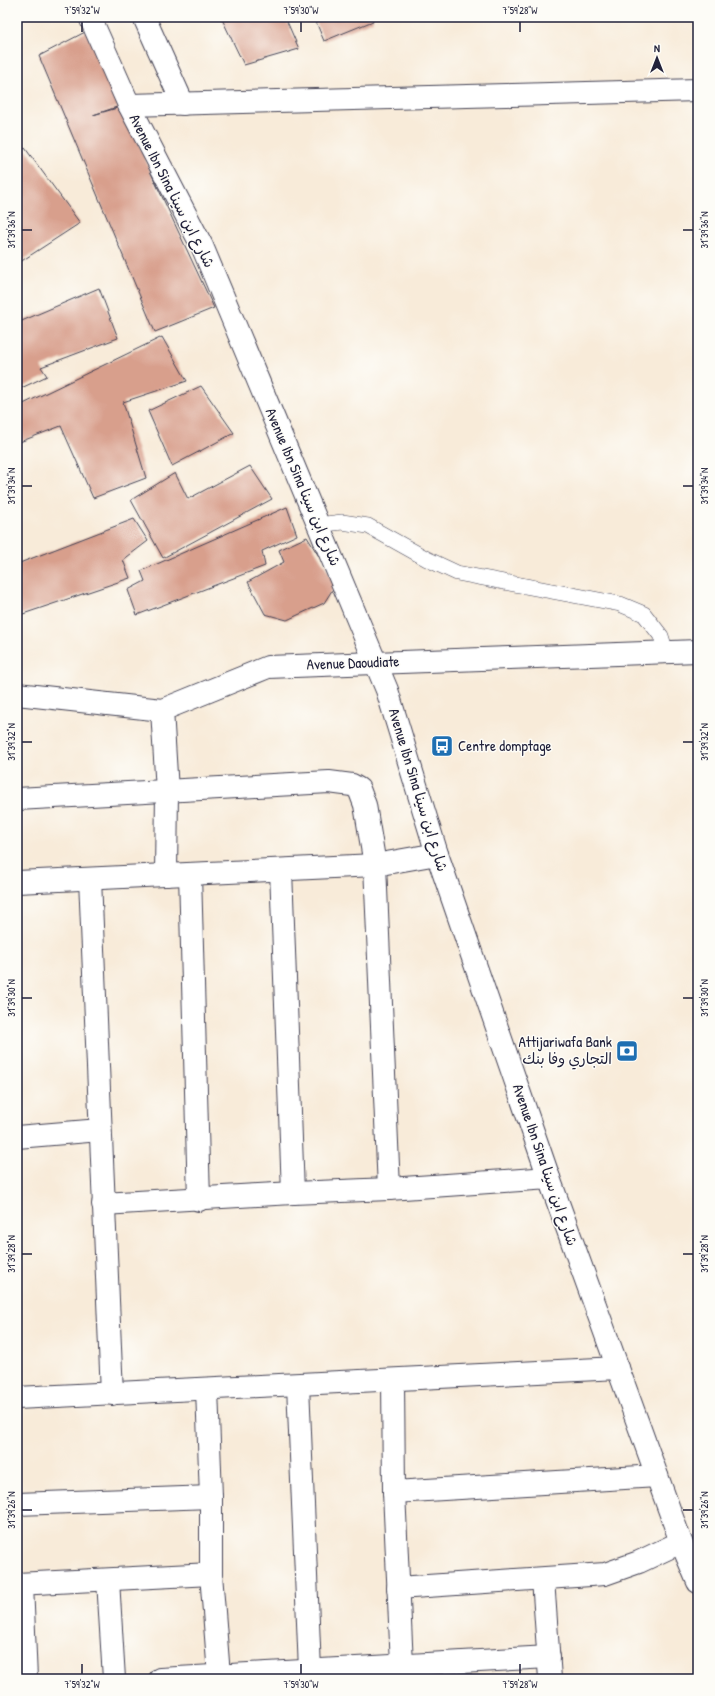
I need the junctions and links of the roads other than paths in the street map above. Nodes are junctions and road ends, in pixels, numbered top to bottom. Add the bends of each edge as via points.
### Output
1 (90, 17) edge
2 (144, 17) edge
3 (698, 90) edge
4 (183, 104) junction
5 (129, 105) junction
6 (318, 525) junction
7 (698, 651) edge
8 (666, 652) junction
9 (375, 662) junction
10 (17, 694) edge
11 (162, 710) junction
12 (167, 791) junction
13 (17, 799) edge
14 (437, 854) junction
15 (375, 865) junction
16 (281, 870) junction
17 (190, 874) junction
18 (166, 875) junction
19 (90, 879) junction
20 (17, 882) edge
21 (100, 1130) junction
22 (17, 1136) edge
23 (549, 1178) junction
24 (389, 1189) junction
25 (293, 1193) junction
26 (199, 1200) junction
27 (103, 1204) junction
28 (618, 1368) junction
29 (393, 1380) junction
30 (298, 1384) junction
31 (207, 1389) junction
32 (112, 1394) junction
33 (17, 1398) edge
34 (657, 1476) junction
35 (394, 1492) junction
36 (211, 1497) junction
37 (17, 1504) edge
38 (681, 1542) junction
39 (211, 1574) junction
40 (543, 1579) junction
41 (108, 1580) junction
42 (698, 1582) edge
43 (20, 1584) edge
44 (398, 1588) junction
45 (549, 1658) junction
46 (402, 1665) junction
47 (310, 1670) junction
48 (360, 1673) edge
49 (219, 1675) junction
50 (26, 1679) edge
51 (114, 1679) edge
52 (160, 1679) edge
53 (550, 1679) edge

1 - 5 street, Avenue Ibn Sina شارع ابن سينا
2 - 4 street
3 - 4 street
4 - 5 street
5 - 6 street, Avenue Ibn Sina شارع ابن سينا via 202,246
6 - 8 lane via 342,522 368,526 458,573 620,604 644,614 661,636
6 - 9 street, Avenue Ibn Sina شارع ابن سينا
7 - 8 street, Avenue Daoudiate
8 - 9 street, Avenue Daoudiate
9 - 11 street, Avenue Daoudiate via 268,667
9 - 14 street, Avenue Ibn Sina شارع ابن سينا via 387,690
10 - 11 street, Avenue Daoudiate
11 - 12 street
12 - 13 street
12 - 15 street via 328,782 352,785 359,789 365,805
12 - 18 street
14 - 15 street
14 - 23 street, Avenue Ibn Sina شارع ابن سينا
15 - 16 street
15 - 24 street
16 - 17 street
16 - 25 street
17 - 18 street
17 - 26 street
18 - 19 street
19 - 20 street
19 - 21 street
21 - 22 street
21 - 27 street
23 - 24 street
23 - 28 street, Avenue Ibn Sina شارع ابن سينا
24 - 25 street
25 - 26 street
26 - 27 street
27 - 32 street
28 - 29 street
28 - 34 street, Avenue Ibn Sina شارع ابن سينا
29 - 30 street
29 - 35 street
30 - 31 street
30 - 47 street
31 - 32 street
31 - 36 street
32 - 33 street
34 - 35 street
34 - 38 street, Avenue Ibn Sina شارع ابن سينا
35 - 44 street
36 - 37 street
36 - 39 street
38 - 40 street via 639,1562 605,1574
38 - 42 street, Avenue Ibn Sina شارع ابن سينا
39 - 41 street
39 - 49 street
40 - 44 street
40 - 45 street
41 - 43 street
41 - 51 street
43 - 50 street
44 - 46 street
45 - 46 street
45 - 53 street
46 - 48 street
47 - 48 street
47 - 49 street
49 - 52 street

